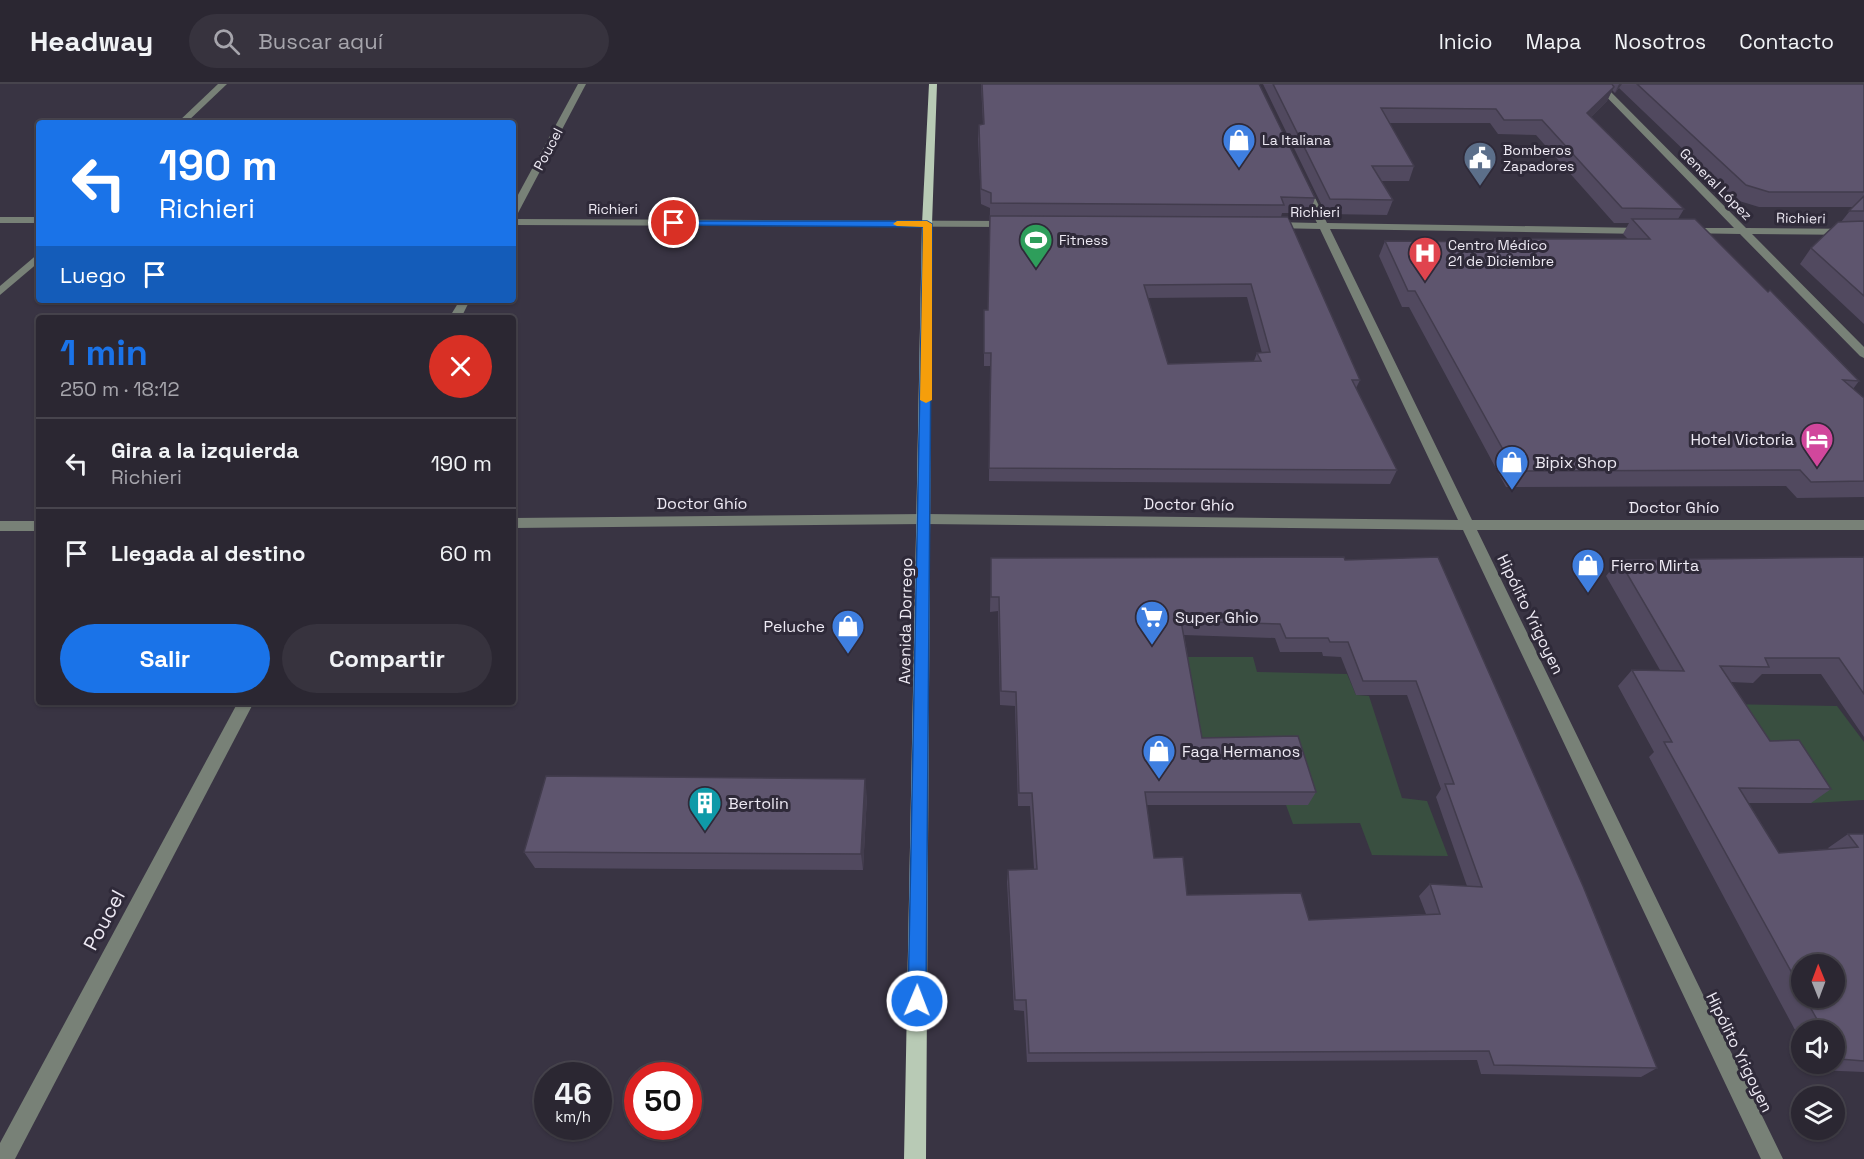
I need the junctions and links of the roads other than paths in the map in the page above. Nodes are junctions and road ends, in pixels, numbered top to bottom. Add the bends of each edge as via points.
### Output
1 (223, 84) edge
2 (582, 84) edge
3 (933, 84) edge
4 (1598, 84) edge
5 (184, 120) edge
6 (1300, 176) edge
7 (516, 207) edge
8 (0, 220) edge
9 (36, 220) edge
10 (516, 222) edge
11 (927, 224) junction
12 (1021, 224) edge
13 (1266, 225) edge
14 (1324, 225) junction
15 (1658, 231) edge
16 (1670, 231) edge
17 (1743, 231) junction
18 (1864, 232) edge
19 (36, 259) edge
20 (0, 292) edge
21 (1864, 354) edge
22 (925, 519) junction
23 (516, 523) edge
24 (1468, 525) junction
25 (1864, 525) edge
26 (0, 526) edge
27 (36, 526) edge
28 (244, 705) edge
29 (3, 1159) edge
30 (915, 1159) edge
31 (1772, 1159) edge

1 - 5 street
2 - 7 street, Poucel
3 - 11 main road, Avenida Dorrego
4 - 17 street, General López
6 - 14 street, Hipólito Yrigoyen
8 - 9 street
10 - 11 street, Richieri
11 - 12 street, Richieri
11 - 22 main road, Avenida Dorrego
13 - 14 street, Richieri
14 - 15 street, Richieri
14 - 24 street, Hipólito Yrigoyen
16 - 17 street, Richieri
17 - 18 street, Richieri
17 - 21 street, General López
19 - 20 street
22 - 23 street, Doctor Ghío
22 - 24 street, Doctor Ghío
22 - 30 main road, Avenida Dorrego
24 - 25 street, Doctor Ghío
24 - 31 street, Hipólito Yrigoyen
26 - 27 street
28 - 29 street, Poucel

